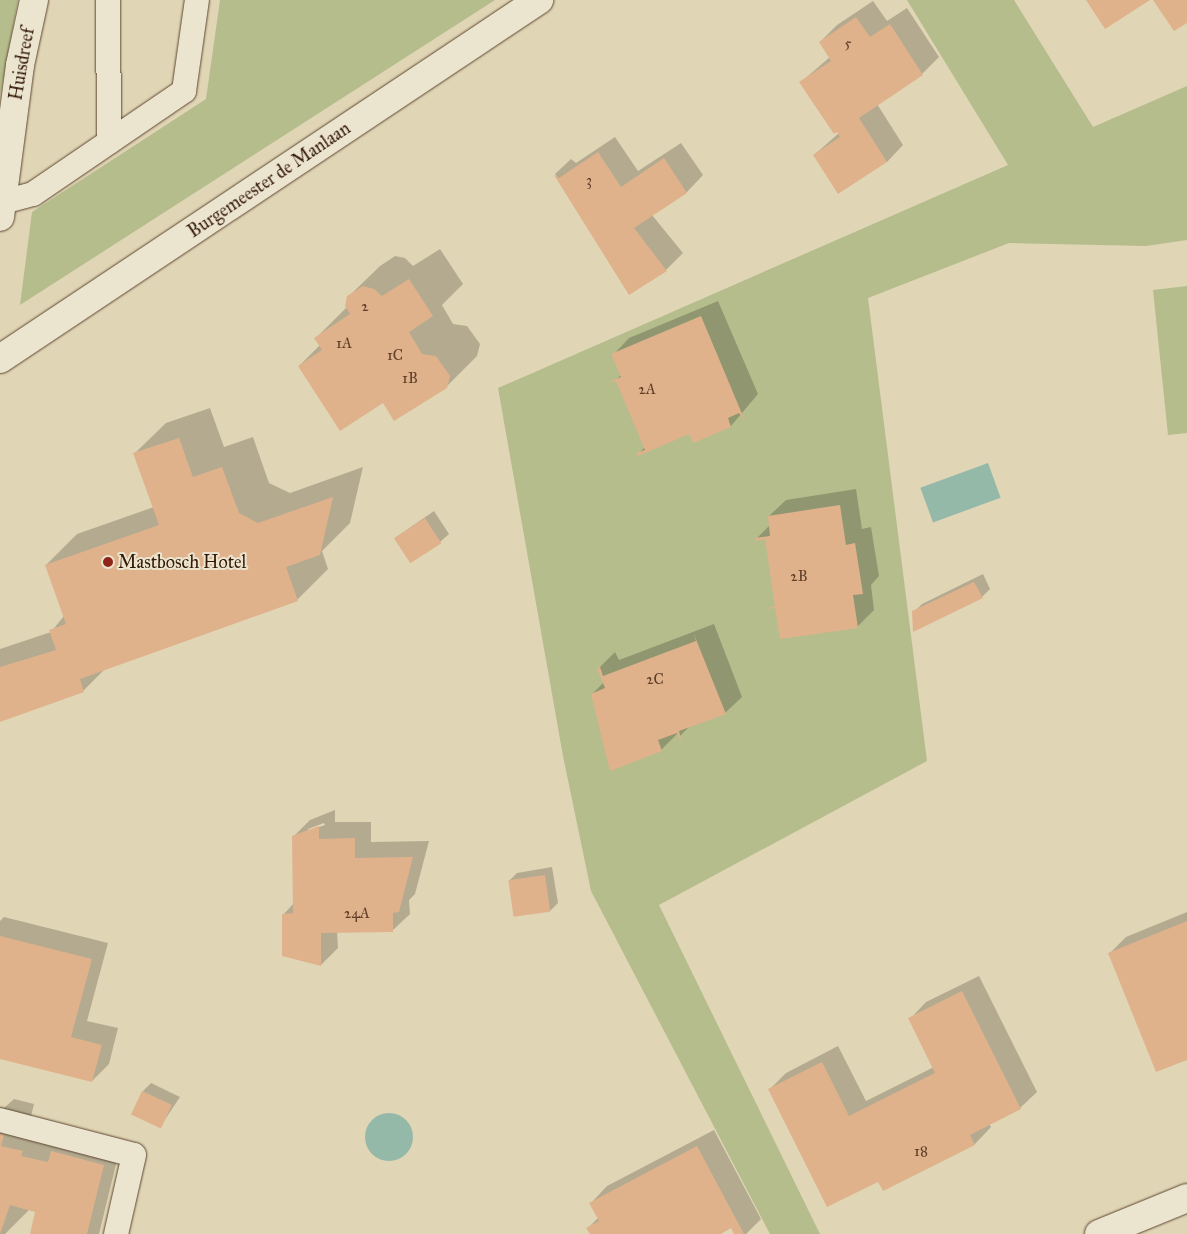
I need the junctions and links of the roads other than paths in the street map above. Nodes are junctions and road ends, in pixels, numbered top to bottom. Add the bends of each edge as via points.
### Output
1 (34, 0) edge
2 (108, 0) edge
3 (197, 0) edge
4 (538, 0) edge
5 (109, 142) junction
6 (2, 210) edge
7 (0, 359) edge
8 (0, 1120) edge
9 (1187, 1198) edge
10 (116, 1234) edge
11 (1098, 1234) edge

1 - 6 street, Huisdreef via 20,65
2 - 5 lane
3 - 5 lane via 184,91
4 - 7 street, Burgemeester de Manlaan
5 - 6 lane via 33,194
8 - 10 lane via 134,1155
9 - 11 street

